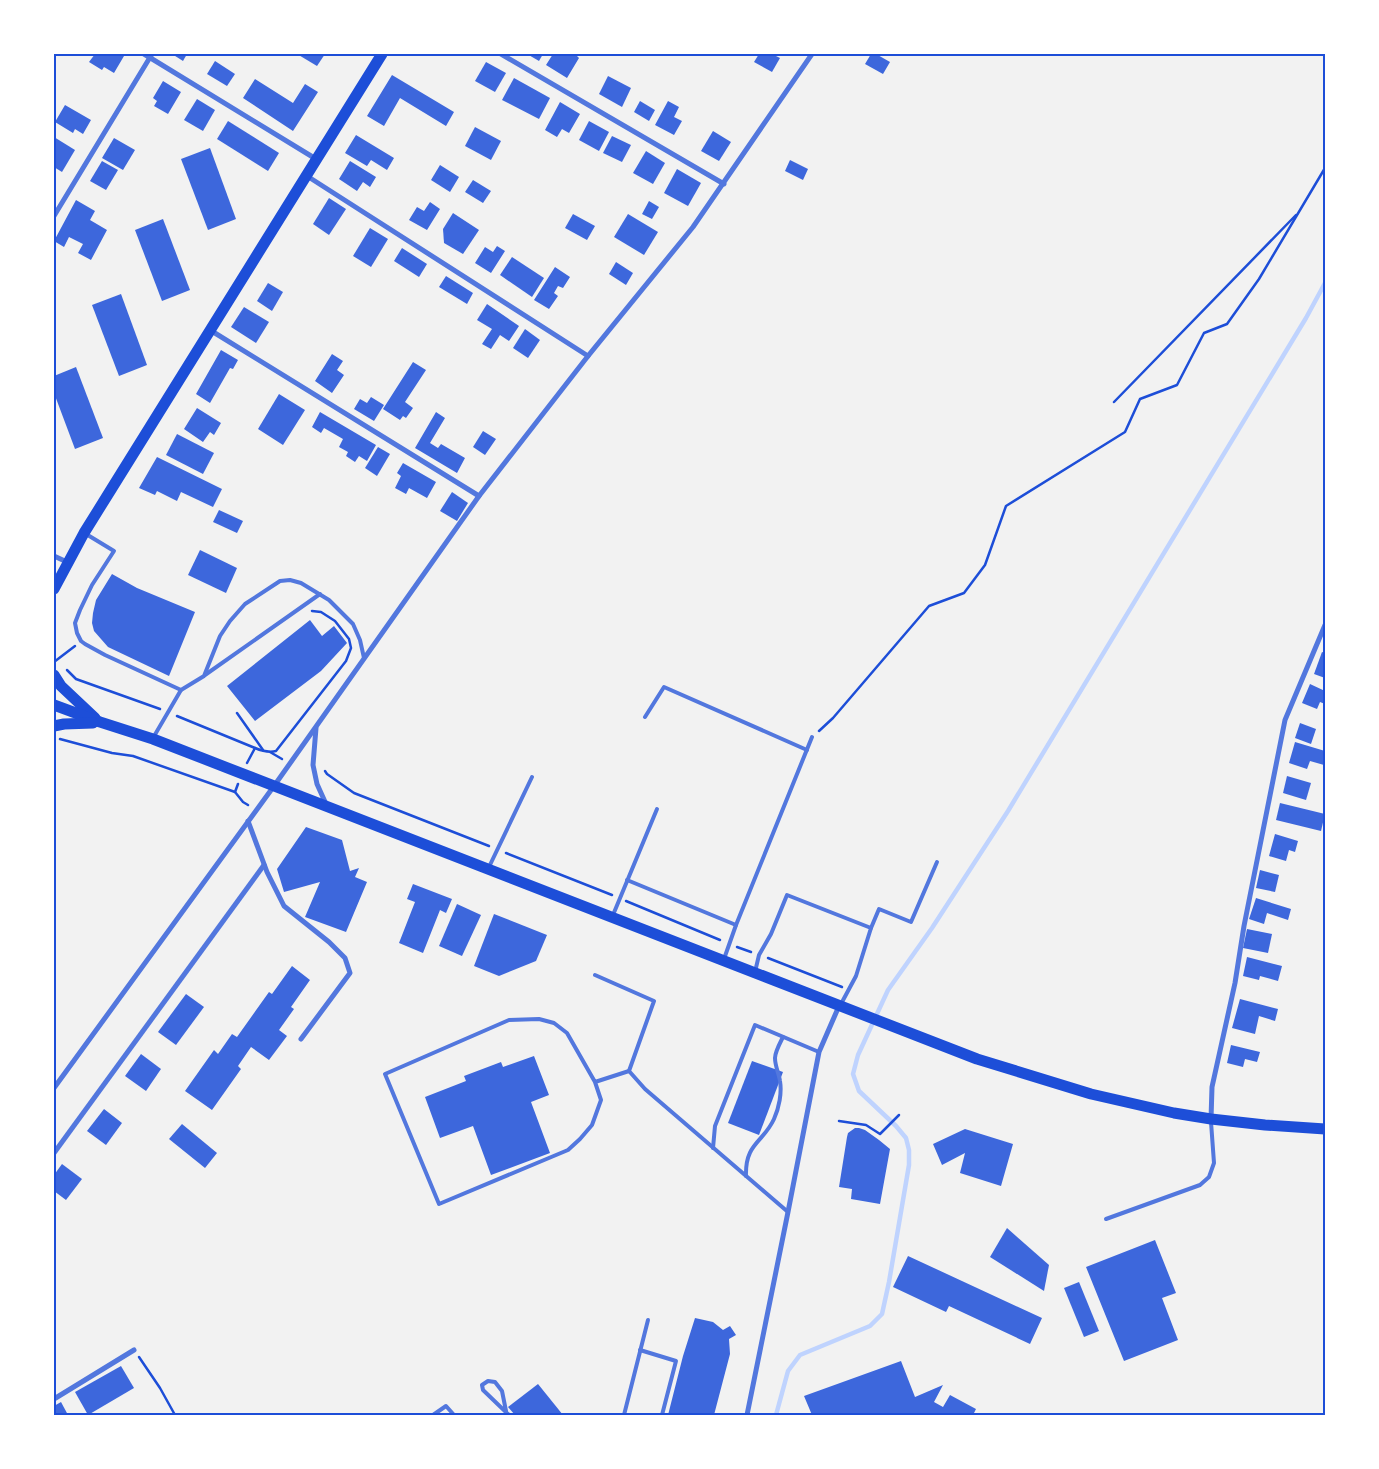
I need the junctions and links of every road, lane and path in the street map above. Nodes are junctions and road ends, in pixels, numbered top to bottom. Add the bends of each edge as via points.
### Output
1 (144, 54) edge
2 (382, 54) edge
3 (501, 54) edge
4 (812, 54) edge
5 (151, 56) edge
6 (316, 160) junction
7 (1325, 167) edge
8 (306, 176) junction
9 (724, 184) junction
10 (54, 216) edge
11 (210, 330) junction
12 (588, 356) junction
13 (1114, 402) dead end
14 (479, 496) junction
15 (84, 533) junction
16 (54, 556) edge
17 (68, 563) junction
18 (54, 589) edge
19 (320, 594) junction
20 (299, 608) junction
21 (1325, 625) edge
22 (81, 641) junction
23 (364, 658) junction
24 (58, 660) junction
25 (54, 662) edge
26 (54, 675) edge
27 (204, 676) junction
28 (180, 690) junction
29 (54, 705) edge
30 (168, 712) junction
31 (237, 713) dead end
32 (645, 717) dead end
33 (100, 722) junction
34 (54, 726) edge
35 (316, 728) junction
36 (812, 738) joint
37 (54, 739) edge
38 (153, 739) junction
39 (255, 748) junction
40 (807, 750) junction
41 (263, 751) junction
42 (270, 752) junction
43 (290, 764) junction
44 (314, 769) junction
45 (242, 774) junction
46 (532, 777) dead end
47 (274, 786) junction
48 (235, 792) junction
49 (327, 806) junction
50 (657, 809) dead end
51 (256, 810) junction
52 (248, 821) junction
53 (497, 850) junction
54 (936, 862) dead end
55 (264, 865) junction
56 (488, 869) junction
57 (627, 880) junction
58 (620, 898) junction
59 (612, 917) junction
60 (736, 925) junction
61 (871, 928) junction
62 (730, 944) junction
63 (760, 955) junction
64 (723, 961) junction
65 (754, 973) junction
66 (595, 975) dead end
67 (848, 990) junction
68 (840, 1006) junction
69 (783, 1037) junction
70 (301, 1039) dead end
71 (819, 1052) junction
72 (630, 1071) junction
73 (595, 1082) junction
74 (54, 1088) edge
75 (897, 1116) dead end
76 (1211, 1119) junction
77 (839, 1120) dead end
78 (1325, 1130) edge
79 (713, 1148) junction
80 (54, 1153) edge
81 (746, 1176) junction
82 (788, 1212) junction
83 (1106, 1219) dead end
84 (648, 1320) dead end
85 (134, 1350) joint
86 (640, 1350) junction
87 (54, 1399) edge
88 (506, 1411) junction
89 (175, 1415) edge
90 (433, 1415) edge
91 (454, 1415) edge
92 (509, 1415) edge
93 (624, 1415) edge
94 (662, 1415) edge
95 (747, 1415) edge

1 - 5 street
2 - 6 main road
3 - 9 street
4 - 9 street
5 - 6 street
5 - 10 street
6 - 8 main road
7 - 13 path via 1296,216
7 - 36 path via 1259,279 1227,324 1204,333 1176,385 1140,399 1125,432 1006,506 985,565 964,593 929,606
8 - 11 main road
8 - 12 street
9 - 12 street
11 - 14 street
11 - 15 main road
12 - 14 street
14 - 23 street
15 - 17 main road
15 - 22 lane via 114,551 80,610 75,624
16 - 17 street
17 - 18 main road
19 - 20 lane
19 - 23 lane via 353,624
19 - 27 lane via 301,583 280,581 246,604 220,636
20 - 27 lane
20 - 42 path via 321,612 335,621 349,639 351,648 346,661 276,751
21 - 76 street via 1285,720 1212,1087
22 - 24 path
22 - 28 lane
23 - 35 street
24 - 25 path
24 - 30 path via 76,679
26 - 33 main road via 61,686
27 - 28 lane
28 - 30 lane
29 - 33 main road
30 - 38 lane
30 - 39 path
31 - 41 path
32 - 40 lane via 664,687
33 - 34 main road
33 - 38 main road
35 - 43 street
35 - 44 street
36 - 40 lane
37 - 48 path via 133,756
38 - 45 main road
39 - 41 path
39 - 45 path
40 - 60 lane
41 - 42 path
42 - 43 path
43 - 47 street
44 - 49 street
44 - 53 path via 323,768 354,793
45 - 47 main road
45 - 48 path
46 - 53 lane
47 - 49 main road
47 - 51 street
48 - 51 path
49 - 56 main road
50 - 57 lane
51 - 52 street
52 - 55 street
52 - 74 street
53 - 56 lane
53 - 58 path
54 - 61 lane via 911,922 879,909
55 - 70 street via 284,906 345,958 350,973
55 - 80 street
56 - 59 main road
57 - 58 lane
57 - 60 lane
58 - 59 lane
58 - 62 path
59 - 64 main road
60 - 62 lane
61 - 63 lane via 787,895
61 - 67 lane via 856,976
62 - 63 path
62 - 64 lane
63 - 65 lane
63 - 67 path
64 - 65 main road
65 - 68 main road
66 - 72 lane via 654,1001
67 - 68 lane
68 - 71 street
68 - 76 main road via 976,1059 1091,1094
69 - 71 lane
69 - 79 lane via 755,1025 715,1126
69 - 81 lane via 775,1057 781,1095 774,1119 754,1145 746,1162
71 - 82 street
72 - 73 lane
72 - 79 lane via 645,1089
73 - 73 lane via 567,1033 554,1023 539,1019 509,1020 384,1074 438,1204 568,1150 592,1125 601,1100
75 - 77 path via 880,1134 866,1125
76 - 78 main road
76 - 83 lane via 1214,1163 1209,1178 1200,1185
79 - 81 lane
81 - 82 lane
82 - 95 street
84 - 86 lane
85 - 87 street
85 - 89 path
86 - 93 lane
86 - 94 lane via 676,1361
88 - 88 lane via 494,1402 482,1385 488,1381 496,1382 502,1391
88 - 92 lane
90 - 91 lane via 446,1406

